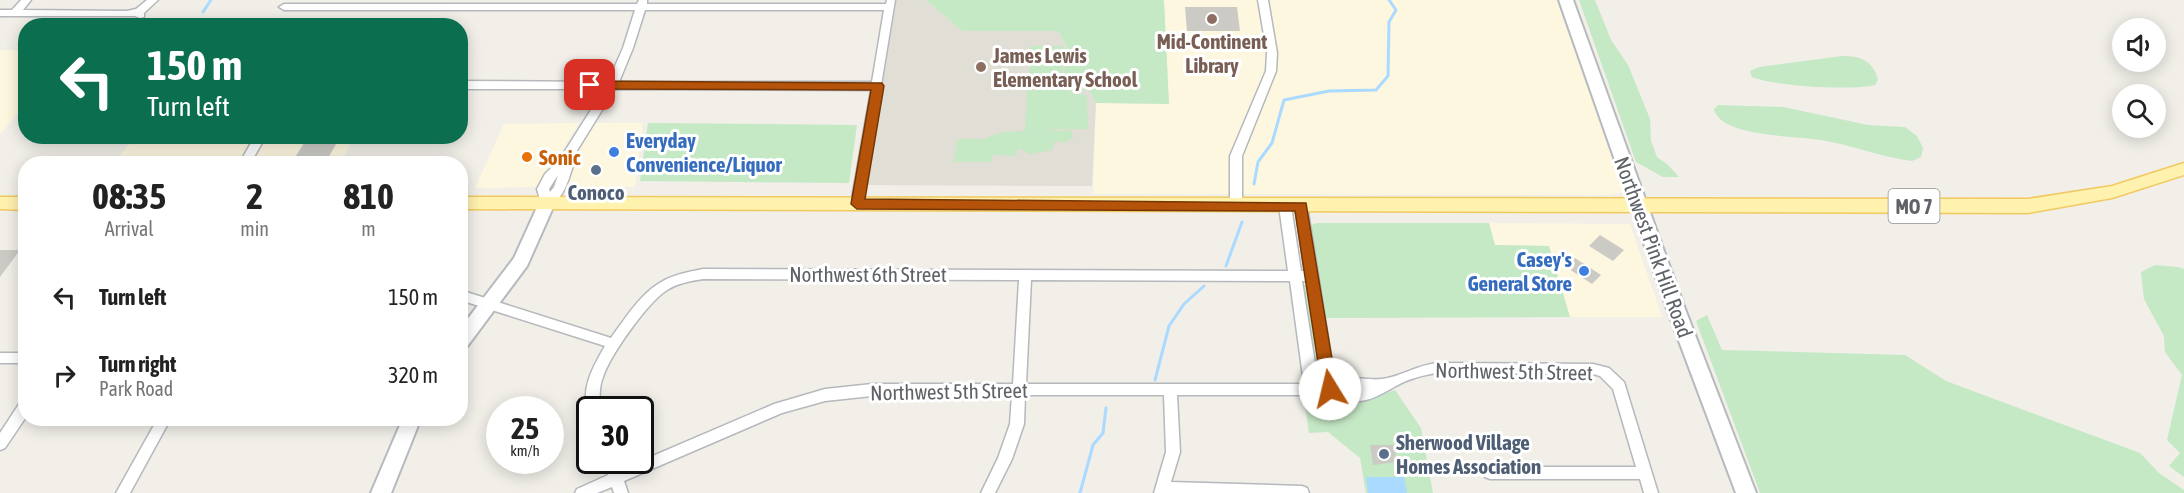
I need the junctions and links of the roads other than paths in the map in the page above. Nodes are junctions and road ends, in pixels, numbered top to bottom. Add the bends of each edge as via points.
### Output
1 (26, 0) edge
2 (153, 0) edge
3 (1263, 0) edge
4 (1566, 0) edge
5 (286, 3) edge
6 (535, 3) edge
7 (642, 4) edge
8 (783, 4) edge
9 (891, 4) edge
10 (15, 13) junction
11 (0, 14) edge
12 (468, 85) edge
13 (612, 85) junction
14 (878, 86) junction
15 (2184, 169) edge
16 (468, 203) edge
17 (547, 203) junction
18 (0, 204) edge
19 (18, 204) edge
20 (857, 204) junction
21 (1236, 206) junction
22 (1293, 206) junction
23 (1640, 207) junction
24 (1025, 274) junction
25 (1296, 276) junction
26 (1312, 276) junction
27 (468, 298) edge
28 (490, 306) junction
29 (468, 333) edge
30 (614, 344) junction
31 (0, 358) edge
32 (18, 358) edge
33 (1333, 389) junction
34 (1020, 390) junction
35 (1170, 390) junction
36 (1312, 390) junction
37 (594, 396) edge
38 (18, 417) edge
39 (161, 426) edge
40 (409, 426) edge
41 (0, 444) edge
42 (1490, 473) dead end
43 (1645, 473) junction
44 (615, 474) edge
45 (616, 478) junction
46 (1162, 490) edge
47 (1302, 492) edge
48 (123, 493) edge
49 (381, 493) edge
50 (582, 493) edge
51 (621, 493) edge
52 (988, 493) edge
53 (1652, 493) edge
54 (1746, 493) edge

1 - 10 street
2 - 10 street via 140,13
3 - 21 street via 1272,53 1271,71 1236,156
4 - 23 main road, Northwest Pink Hill Road
5 - 6 street
6 - 7 street
7 - 8 street
7 - 13 street
8 - 9 street
9 - 14 street
10 - 11 street
12 - 13 street
13 - 14 street
13 - 17 street via 564,162 567,166 559,189
14 - 20 street
15 - 23 main road, MO 7 via 2112,192 2028,206
16 - 17 main road, MO 7
17 - 20 main road, MO 7
17 - 28 main road via 520,261
18 - 19 main road
20 - 21 main road, MO 7
21 - 22 main road, MO 7
22 - 23 main road, MO 7
22 - 25 street
22 - 26 street
23 - 54 main road, Northwest Pink Hill Road
24 - 25 street, Northwest 6th Street
24 - 30 street, Northwest 6th Street via 704,274 660,288
24 - 34 street
25 - 26 street, Northwest 6th Street
25 - 36 street
26 - 33 street
27 - 28 street
28 - 29 main road
28 - 30 street
30 - 37 street, Northwest 6th Street via 597,374
31 - 32 street
33 - 36 street, Northwest 5th Street
33 - 43 street, Northwest 5th Street via 1343,395 1366,395 1383,391 1389,383 1423,370 1437,368 1593,369 1604,372 1619,386
34 - 35 street, Northwest 5th Street
34 - 45 street, Northwest 5th Street via 872,390 825,395 779,408
34 - 52 street via 1017,424
35 - 36 street, Northwest 5th Street
35 - 46 street via 1173,452
38 - 41 street
39 - 48 street
40 - 49 main road
42 - 43 street
43 - 53 street
44 - 45 street
45 - 50 street, Northwest 5th Street
45 - 51 street
46 - 47 street

